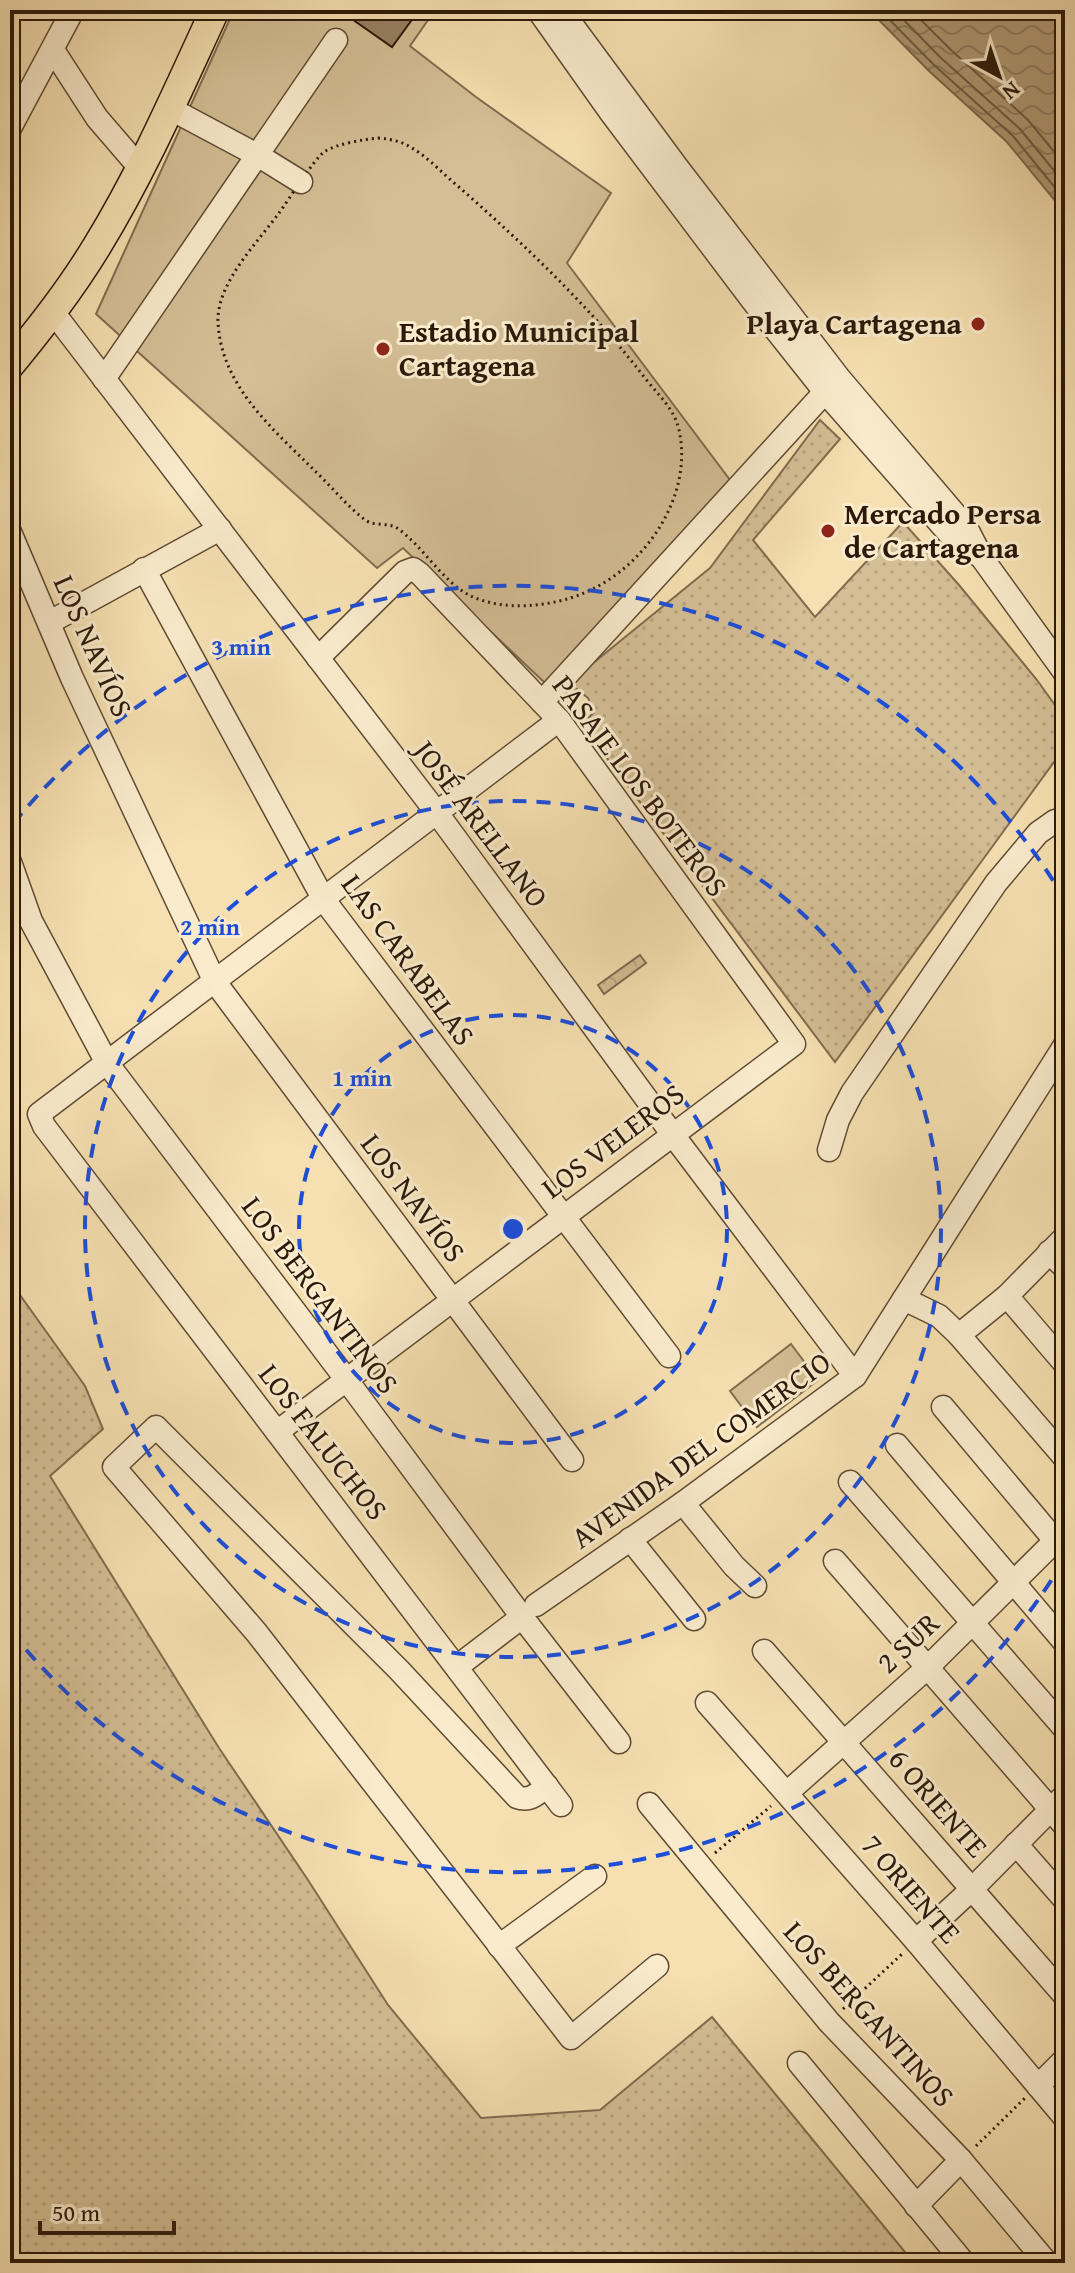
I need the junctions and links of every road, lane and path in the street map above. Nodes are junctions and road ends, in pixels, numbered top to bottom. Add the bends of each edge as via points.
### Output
1 (73, 10) edge
2 (215, 10) edge
3 (538, 10) edge
4 (561, 10) edge
5 (336, 40) dead end
6 (53, 50) junction
7 (169, 108) junction
8 (10, 128) edge
9 (259, 156) junction
10 (140, 168) junction
11 (301, 182) junction
12 (53, 312) junction
13 (10, 365) edge
14 (104, 379) junction
15 (825, 392) junction
16 (220, 529) junction
17 (10, 534) edge
18 (982, 558) junction
19 (144, 569) junction
20 (50, 622) junction
21 (318, 658) junction
22 (1065, 673) edge
23 (542, 702) junction
24 (559, 720) junction
25 (437, 813) junction
26 (1065, 819) edge
27 (10, 862) edge
28 (324, 900) junction
29 (215, 982) junction
30 (794, 1044) joint
31 (1065, 1045) edge
32 (107, 1063) junction
33 (673, 1135) junction
34 (829, 1150) dead end
35 (561, 1217) junction
36 (1060, 1253) edge
37 (1007, 1296) junction
38 (904, 1299) junction
39 (451, 1300) junction
40 (959, 1335) junction
41 (669, 1356) dead end
42 (1065, 1364) edge
43 (855, 1376) junction
44 (346, 1379) junction
45 (943, 1407) dead end
46 (277, 1432) junction
47 (897, 1445) dead end
48 (1065, 1458) edge
49 (572, 1460) dead end
50 (850, 1482) dead end
51 (683, 1503) junction
52 (630, 1539) junction
53 (1062, 1542) edge
54 (835, 1561) dead end
55 (1013, 1582) junction
56 (755, 1586) dead end
57 (529, 1611) junction
58 (694, 1619) dead end
59 (974, 1622) junction
60 (1065, 1643) edge
61 (764, 1651) dead end
62 (458, 1666) junction
63 (927, 1668) junction
64 (707, 1703) dead end
65 (1065, 1729) edge
66 (619, 1742) dead end
67 (845, 1743) junction
68 (547, 1786) junction
69 (788, 1792) junction
70 (649, 1804) dead end
71 (561, 1805) dead end
72 (1060, 1810) edge
73 (1016, 1844) junction
74 (700, 1865) junction
75 (595, 1876) dead end
76 (972, 1889) junction
77 (1065, 1900) edge
78 (916, 1941) junction
79 (499, 1946) junction
80 (657, 1966) dead end
81 (1065, 1996) edge
82 (829, 2022) junction
83 (1065, 2059) edge
84 (799, 2063) dead end
85 (1038, 2086) junction
86 (1065, 2118) edge
87 (961, 2160) junction
88 (916, 2206) junction
89 (964, 2263) edge
90 (1047, 2263) edge

1 - 6 street
2 - 7 main road
3 - 15 street via 681,207
4 - 18 street via 840,379 966,527
5 - 9 street
6 - 8 street
6 - 10 street via 97,118
7 - 9 street
7 - 10 main road
9 - 11 street
9 - 14 street
10 - 12 main road
11 - 11 path via 226,286 220,305 219,332 228,360 262,419 367,523 395,527 467,594 504,604 542,605 597,587 629,565 671,504 680,440 670,409 608,330 490,214 408,145 368,139 325,151
12 - 13 main road
12 - 14 street, JOSÉ ARELLANO
14 - 16 street, JOSÉ ARELLANO
15 - 18 street via 953,538
15 - 23 street
16 - 19 street
16 - 21 street, JOSÉ ARELLANO
17 - 20 street, LOS NAVÍOS
18 - 22 street
19 - 20 street
19 - 28 street, LAS CARABELAS
20 - 29 street, LOS NAVÍOS
21 - 23 street, PASAJE LOS BOTEROS via 413,569
21 - 25 street, JOSÉ ARELLANO
23 - 24 street, PASAJE LOS BOTEROS
24 - 25 street
24 - 30 street, PASAJE LOS BOTEROS
25 - 28 street
25 - 33 street, JOSÉ ARELLANO
26 - 34 street via 1038,833 996,883 852,1093
27 - 32 street, LOS BERGANTINOS via 31,921
28 - 29 street
28 - 35 street, LAS CARABELAS
29 - 32 street
29 - 39 street, LOS NAVÍOS
30 - 33 street, LOS VELEROS
31 - 38 street, AVENIDA DEL COMERCIO
32 - 44 street, LOS BERGANTINOS
32 - 46 street, LOS FALUCHOS via 39,1114
33 - 35 street, LOS VELEROS
33 - 43 street, JOSÉ ARELLANO
35 - 39 street, LOS VELEROS
35 - 41 street, LAS CARABELAS
36 - 37 street
37 - 40 street
37 - 42 street
38 - 40 street via 939,1316
38 - 43 street, AVENIDA DEL COMERCIO
39 - 44 street, LOS VELEROS
39 - 49 street, LOS NAVÍOS
40 - 48 street
43 - 51 street, AVENIDA DEL COMERCIO
44 - 46 street, LOS VELEROS
44 - 57 street, LOS BERGANTINOS
45 - 53 street
46 - 62 street, LOS FALUCHOS
47 - 55 street
50 - 59 street
51 - 52 street, AVENIDA DEL COMERCIO
51 - 56 street
52 - 57 street, AVENIDA DEL COMERCIO
52 - 58 street
53 - 55 street, 2 SUR
54 - 63 street
55 - 59 street, 2 SUR
55 - 60 street
57 - 62 street, AVENIDA DEL COMERCIO
57 - 66 street, LOS BERGANTINOS
59 - 63 street, 2 SUR
59 - 65 street
61 - 67 street, 6 ORIENTE
62 - 68 street, LOS FALUCHOS
63 - 67 street, 2 SUR
63 - 72 street
64 - 69 street, 7 ORIENTE
67 - 69 street, 2 SUR
67 - 76 street, 6 ORIENTE
68 - 71 street, LOS FALUCHOS
68 - 79 street via 532,1798 517,1797 399,1670 156,1427 114,1467 256,1632
69 - 74 path
69 - 78 street, 7 ORIENTE
70 - 74 street, LOS BERGANTINOS
72 - 73 street
73 - 76 street
73 - 77 street
74 - 82 street, LOS BERGANTINOS
75 - 79 street
76 - 78 street
76 - 81 street, 6 ORIENTE
78 - 82 path
78 - 85 street, 7 ORIENTE
79 - 80 street via 571,2038
82 - 87 street, LOS BERGANTINOS
83 - 85 street
84 - 88 street
85 - 86 street, 7 ORIENTE
85 - 87 path
87 - 88 street
87 - 90 street, LOS BERGANTINOS
88 - 89 street

